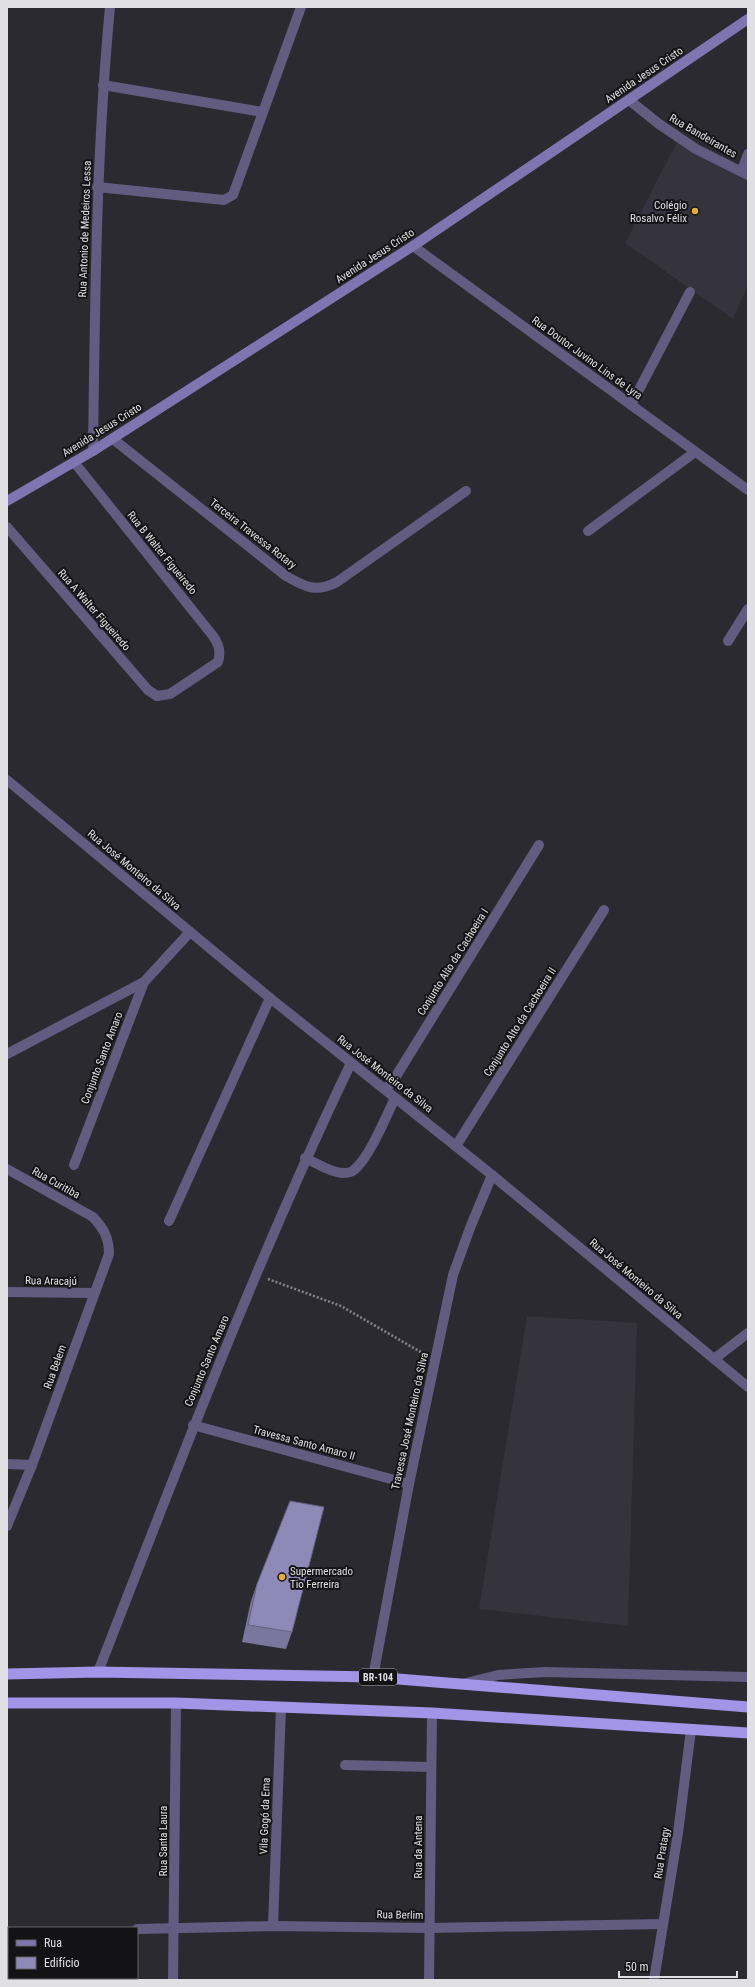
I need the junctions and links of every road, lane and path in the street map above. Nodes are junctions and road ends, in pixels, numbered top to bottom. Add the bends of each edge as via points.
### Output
1 (110, 7) edge
2 (301, 7) edge
3 (748, 19) edge
4 (103, 85) junction
5 (629, 100) junction
6 (263, 112) junction
7 (748, 153) edge
8 (744, 173) edge
9 (98, 187) junction
10 (413, 246) junction
11 (690, 292) dead end
12 (631, 405) junction
13 (113, 439) junction
14 (93, 451) junction
15 (695, 452) junction
16 (74, 462) junction
17 (748, 490) edge
18 (466, 491) dead end
19 (7, 501) edge
20 (7, 527) edge
21 (588, 531) dead end
22 (748, 609) edge
23 (728, 641) dead end
24 (170, 694) joint
25 (7, 780) edge
26 (539, 845) dead end
27 (604, 910) dead end
28 (190, 932) junction
29 (144, 982) junction
30 (270, 998) junction
31 (7, 1054) edge
32 (351, 1063) junction
33 (385, 1090) junction
34 (395, 1098) junction
35 (456, 1146) junction
36 (305, 1158) junction
37 (74, 1165) dead end
38 (7, 1169) edge
39 (492, 1175) junction
40 (93, 1218) joint
41 (169, 1221) dead end
42 (256, 1274) junction
43 (7, 1292) edge
44 (94, 1293) junction
45 (748, 1333) edge
46 (714, 1359) junction
47 (434, 1360) junction
48 (748, 1388) edge
49 (193, 1425) junction
50 (7, 1464) edge
51 (32, 1465) junction
52 (409, 1484) junction
53 (7, 1526) edge
54 (98, 1672) junction
55 (7, 1674) edge
56 (373, 1677) junction
57 (748, 1677) edge
58 (462, 1684) junction
59 (7, 1703) edge
60 (176, 1703) junction
61 (281, 1707) junction
62 (748, 1707) edge
63 (432, 1713) junction
64 (691, 1730) junction
65 (748, 1733) edge
66 (345, 1765) dead end
67 (430, 1767) junction
68 (662, 1924) junction
69 (273, 1926) junction
70 (174, 1928) junction
71 (429, 1928) junction
72 (138, 1929) edge
73 (173, 1980) edge
74 (429, 1980) edge
75 (654, 1980) edge

1 - 4 street, Rua Antonio de Medeiros Lessa
2 - 6 street
3 - 5 main road, Avenida Jesus Cristo
4 - 6 street
4 - 9 street, Rua Antonio de Medeiros Lessa
5 - 8 street, Rua Bandeirantes via 696,149
5 - 10 main road, Avenida Jesus Cristo
6 - 9 street via 235,191 224,200
7 - 8 lane
9 - 14 street, Rua Antonio de Medeiros Lessa
10 - 12 street, Rua Doutor Juvino Lins de Lyra
10 - 13 main road, Avenida Jesus Cristo
11 - 12 street
12 - 15 street, Rua Doutor Juvino Lins de Lyra
13 - 14 main road, Avenida Jesus Cristo
13 - 18 street, Terceira Travessa Rotary via 286,576 310,588 327,587 337,582
14 - 16 main road, Avenida Jesus Cristo
15 - 17 street, Rua Doutor Juvino Lins de Lyra
15 - 21 street
16 - 19 main road, Avenida Jesus Cristo
16 - 24 street, Rua B Walter Figueiredo via 219,645 218,662
20 - 24 street, Rua A Walter Figueiredo via 148,690 158,696
22 - 23 street
25 - 28 street, Rua José Monteiro da Silva
26 - 33 street, Conjunto Alto da Cachoeira I
27 - 35 street, Conjunto Alto da Cachoeira II
28 - 29 street, Conjunto Santo Amaro
28 - 30 street, Rua José Monteiro da Silva
29 - 31 street, Conjunto Santo Amaro
29 - 37 street, Conjunto Santo Amaro
30 - 32 street, Rua José Monteiro da Silva
30 - 41 street
32 - 33 street, Rua José Monteiro da Silva
32 - 36 street, Conjunto Santo Amaro
33 - 34 street, Rua José Monteiro da Silva
34 - 35 street, Rua José Monteiro da Silva
34 - 36 street via 360,1164 352,1172 331,1170
35 - 39 street, Rua José Monteiro da Silva
36 - 42 street, Conjunto Santo Amaro
38 - 40 street, Rua Curitiba
39 - 46 street, Rua José Monteiro da Silva
39 - 47 street, Travessa José Monteiro da Silva via 454,1275
40 - 44 street, Rua Belem via 101,1226 109,1243 109,1254
42 - 47 path via 340,1306
42 - 49 street, Conjunto Santo Amaro
43 - 44 street, Rua Aracajú
44 - 51 street, Rua Belem
45 - 46 street
46 - 48 street, Rua José Monteiro da Silva
47 - 52 street, Travessa José Monteiro da Silva
49 - 52 street, Travessa Santo Amaro II
49 - 54 street, Conjunto Santo Amaro
50 - 51 street
51 - 53 street, Rua Belem
52 - 56 street, Travessa José Monteiro da Silva
54 - 55 highway, BR-104
54 - 56 highway, BR-104
56 - 58 highway, BR-104
57 - 58 street via 545,1672 498,1675
58 - 62 highway, BR-104
59 - 60 highway
60 - 61 highway
60 - 70 street, Rua Santa Laura
61 - 63 highway
61 - 69 street, Vila Gogó da Ema
63 - 64 highway
63 - 67 street, Rua da Antena
64 - 65 highway
64 - 68 street, Rua Pratagy via 678,1833
66 - 67 street
67 - 71 street, Rua da Antena
68 - 71 street, Rua Berlim
68 - 75 street, Rua Pratagy
69 - 70 street, Rua Berlim
69 - 71 street, Rua Berlim
70 - 72 street, Rua Berlim
70 - 73 street, Rua Santa Laura
71 - 74 street, Rua da Antena

